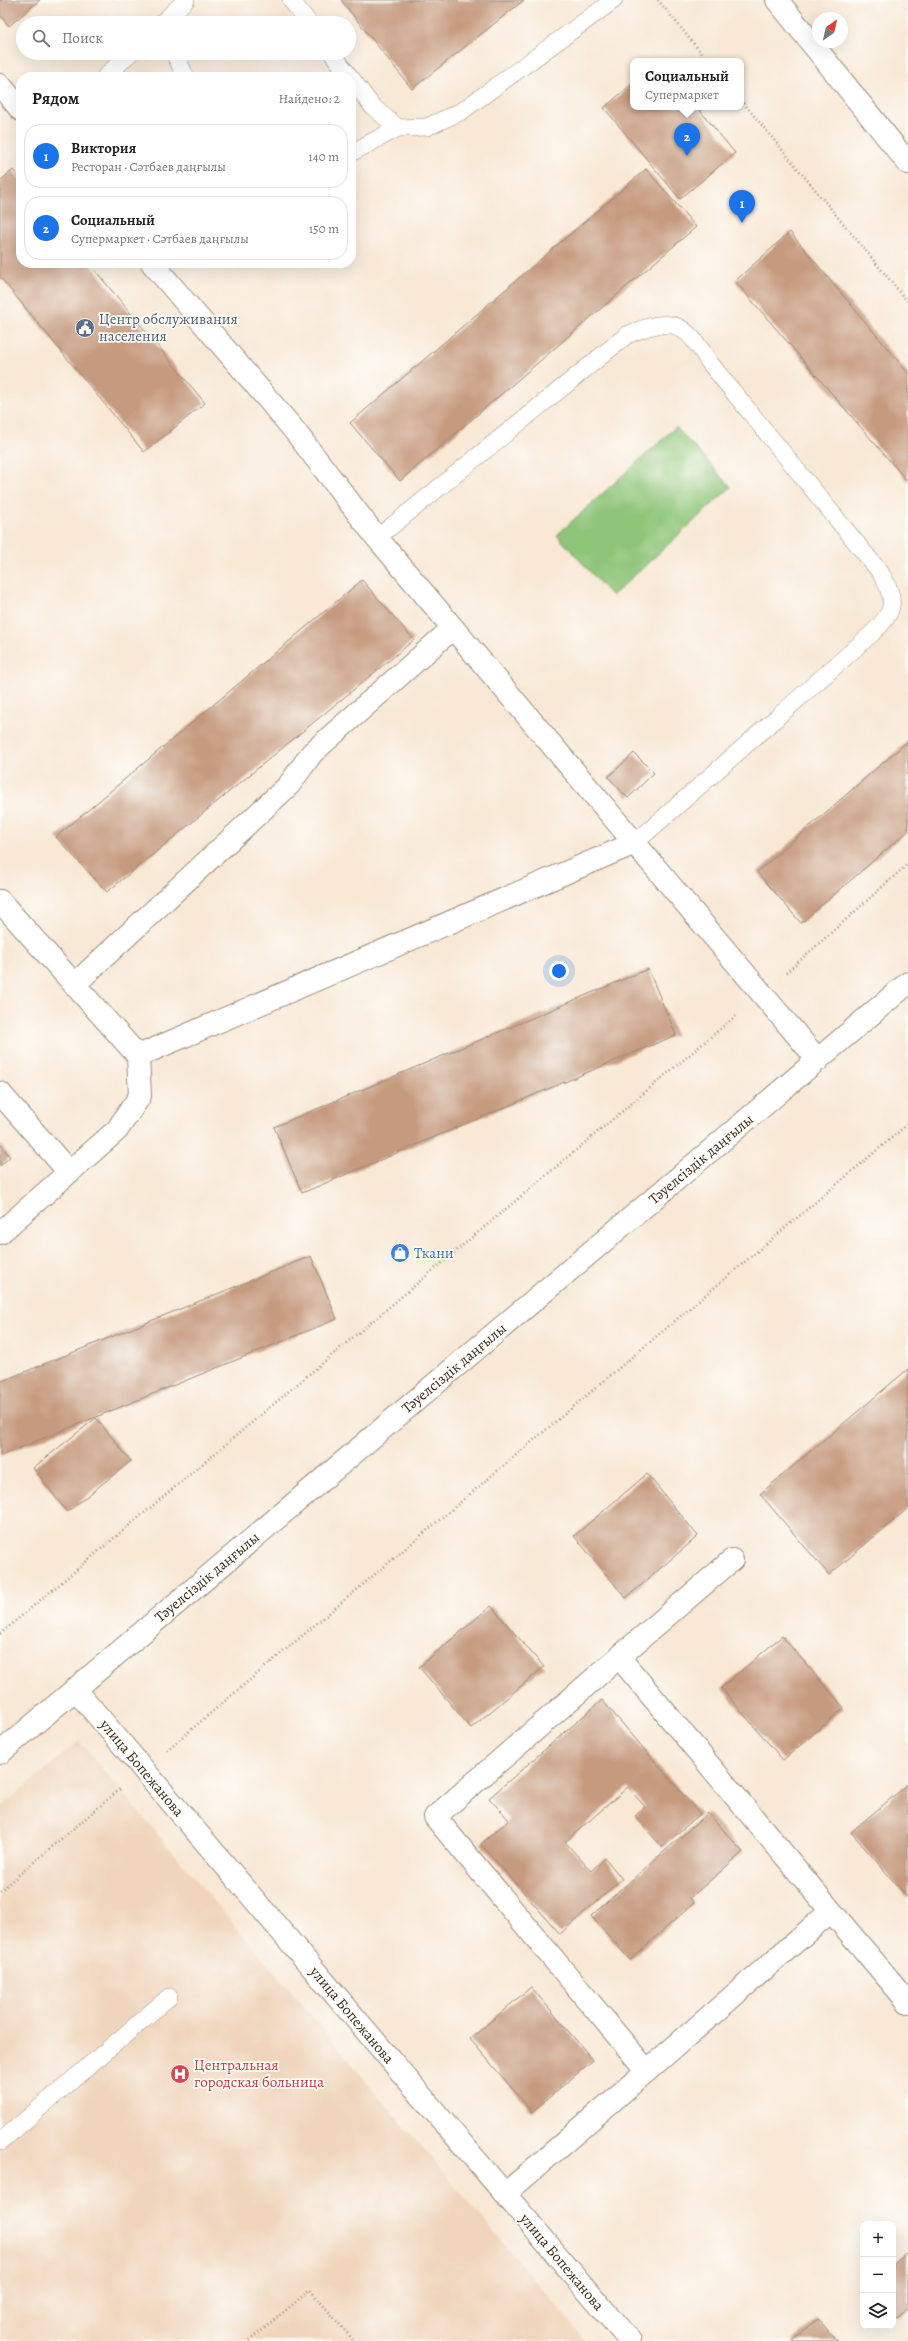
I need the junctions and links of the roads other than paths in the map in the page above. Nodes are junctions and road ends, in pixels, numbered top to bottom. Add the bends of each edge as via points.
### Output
1 (186, 0) edge
2 (291, 0) edge
3 (614, 0) edge
4 (777, 0) edge
5 (171, 16) edge
6 (304, 16) edge
7 (123, 60) edge
8 (178, 60) edge
9 (337, 60) edge
10 (110, 72) edge
11 (184, 72) edge
12 (346, 72) edge
13 (0, 85) edge
14 (356, 86) edge
15 (16, 104) edge
16 (398, 128) junction
17 (356, 150) edge
18 (904, 150) edge
19 (156, 268) edge
20 (378, 538) junction
21 (453, 628) junction
22 (635, 843) junction
23 (0, 901) edge
24 (908, 983) edge
25 (75, 984) junction
26 (138, 1056) junction
27 (818, 1060) junction
28 (0, 1093) edge
29 (69, 1172) junction
30 (0, 1233) edge
31 (732, 1560) dead end
32 (619, 1657) junction
33 (75, 1689) junction
34 (0, 1753) edge
35 (831, 1912) junction
36 (169, 1997) dead end
37 (908, 2002) edge
38 (647, 2071) junction
39 (0, 2142) edge
40 (505, 2194) junction
41 (630, 2341) edge

1 - 5 lane
2 - 6 lane
3 - 16 lane via 462,111 427,127
4 - 18 street
7 - 10 lane
8 - 11 lane
9 - 12 lane
13 - 15 street
14 - 16 lane via 372,106
16 - 17 lane
19 - 20 street via 294,430
20 - 21 street
20 - 22 lane via 628,336 649,326 664,323 680,327 695,340 709,362 880,572 890,588 892,606 884,622 868,637
21 - 22 street
21 - 25 street via 312,753 289,785
22 - 26 street
22 - 27 street
23 - 25 street
24 - 27 street, Тәуелсіздік даңғылы
25 - 26 street
26 - 29 street via 140,1096 117,1130
27 - 33 street, Тәуелсіздік даңғылы
28 - 29 street
29 - 30 street
31 - 32 street
32 - 35 street
32 - 38 street via 434,1817
33 - 34 street, Тәуелсіздік даңғылы
33 - 40 street, улица Бопежанова
35 - 37 street
35 - 38 street
36 - 39 lane
38 - 40 street
40 - 41 street, улица Бопежанова

